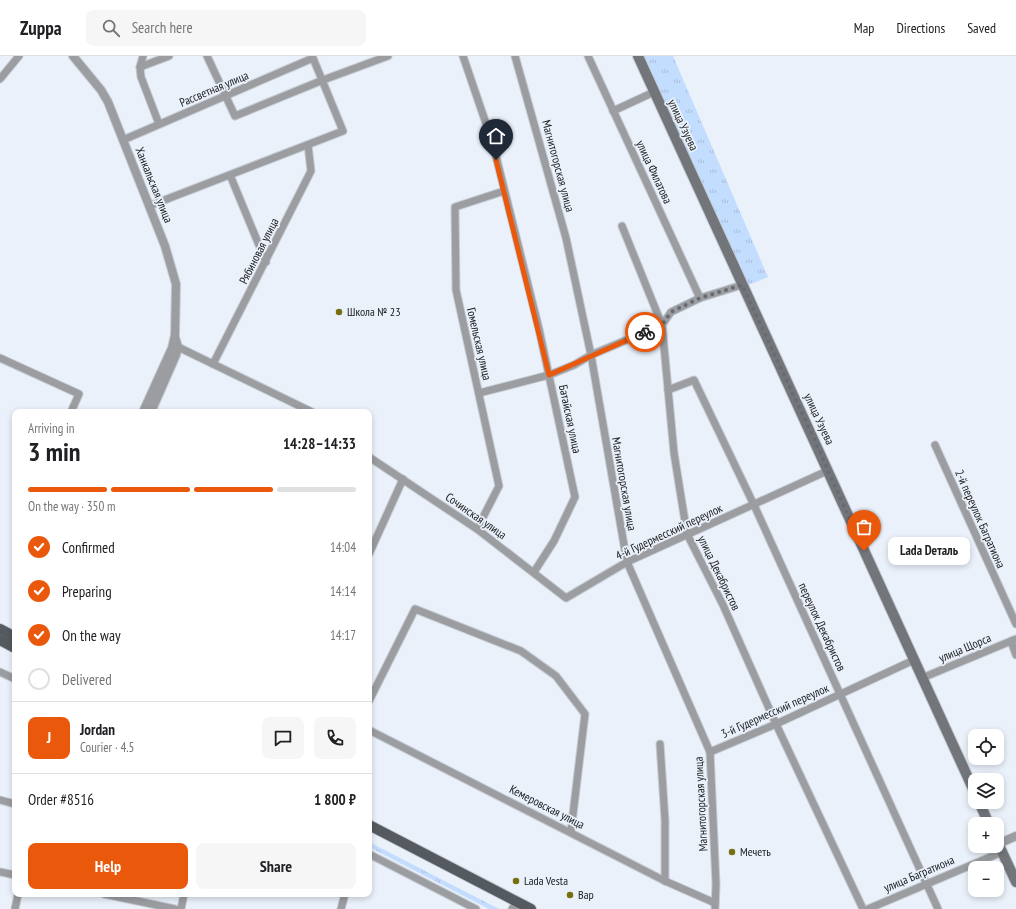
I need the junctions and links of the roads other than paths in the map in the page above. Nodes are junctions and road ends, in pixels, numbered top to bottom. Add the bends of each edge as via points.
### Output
1 (19, 56) edge
2 (73, 56) edge
3 (143, 56) edge
4 (170, 56) edge
5 (207, 56) edge
6 (388, 56) edge
7 (463, 56) edge
8 (515, 56) edge
9 (588, 56) edge
10 (638, 56) edge
11 (140, 67) junction
12 (0, 79) edge
13 (323, 80) junction
14 (654, 92) junction
15 (225, 95) junction
16 (613, 111) junction
17 (160, 124) junction
18 (123, 140) junction
19 (308, 145) junction
20 (230, 175) junction
21 (504, 190) junction
22 (149, 206) junction
23 (622, 226) dead end
24 (266, 262) junction
25 (742, 285) junction
26 (700, 298) junction
27 (662, 325) junction
28 (175, 335) junction
29 (178, 347) junction
30 (591, 355) junction
31 (0, 358) edge
32 (213, 364) junction
33 (549, 375) junction
34 (668, 390) junction
35 (479, 393) junction
36 (72, 409) edge
37 (144, 409) edge
38 (151, 409) edge
39 (306, 409) edge
40 (935, 445) dead end
41 (372, 459) edge
42 (827, 471) junction
43 (403, 479) junction
44 (754, 505) junction
45 (476, 529) junction
46 (687, 534) junction
47 (372, 547) edge
48 (626, 562) junction
49 (534, 572) junction
50 (566, 598) joint
51 (1016, 624) edge
52 (0, 629) edge
53 (12, 635) edge
54 (0, 640) edge
55 (1013, 640) edge
56 (12, 646) edge
57 (1016, 655) edge
58 (914, 660) junction
59 (0, 672) edge
60 (12, 678) edge
61 (922, 678) junction
62 (372, 695) edge
63 (841, 695) junction
64 (776, 724) junction
65 (372, 732) edge
66 (660, 744) dead end
67 (710, 752) junction
68 (968, 778) edge
69 (0, 800) edge
70 (12, 803) edge
71 (372, 826) edge
72 (570, 831) junction
73 (372, 832) edge
74 (372, 834) edge
75 (389, 835) junction
76 (1016, 836) edge
77 (1004, 843) edge
78 (986, 853) edge
79 (1002, 853) edge
80 (372, 856) edge
81 (0, 872) edge
82 (12, 874) edge
83 (666, 881) junction
84 (1016, 882) edge
85 (926, 884) junction
86 (17, 897) edge
87 (118, 897) edge
88 (183, 897) edge
89 (344, 897) edge
90 (715, 906) edge
91 (514, 908) edge
92 (15, 909) edge
93 (175, 909) edge
94 (181, 909) edge
95 (341, 909) edge
96 (476, 909) edge
97 (526, 909) edge
98 (531, 909) edge
99 (863, 909) edge
100 (868, 909) edge
101 (938, 909) edge

1 - 12 street
2 - 18 street, Ханкальская улица via 101,90
3 - 11 street
4 - 11 street
5 - 15 street
6 - 13 street
7 - 21 street, Батайская улица via 493,144
8 - 30 street, Магнитогорская улица via 566,238
9 - 16 street, улица Филатова
10 - 14 main road, улица Узуева
11 - 17 street via 141,77
13 - 15 street via 235,116
13 - 15 street, Рассветная улица via 313,58
13 - 19 street via 343,131
14 - 16 street
14 - 25 main road, улица Узуева
15 - 17 street, Рассветная улица
16 - 26 street, улица Филатова
17 - 18 street, Рассветная улица
18 - 22 street, Ханкальская улица
19 - 20 street
19 - 24 street, Рябиновая улица via 311,171
20 - 22 street
20 - 24 street
21 - 33 street, Батайская улица
21 - 35 street, Гомельская улица via 455,207 456,290
22 - 28 street, Ханкальская улица via 175,276
23 - 27 street, улица Декабристов
24 - 32 street, Рябиновая улица
25 - 26 street
25 - 42 main road, улица Узуева
26 - 27 street via 671,312
27 - 30 street
27 - 34 street, улица Декабристов
28 - 29 street, Ханкальская улица
28 - 37 street, Ханкальская улица via 172,348
29 - 32 street
29 - 38 street
30 - 33 street
30 - 48 street, Магнитогорская улица
31 - 36 street via 79,394
32 - 39 street
33 - 35 street
33 - 49 street, Батайская улица via 575,497 554,541
34 - 44 street, переулок Декабристов via 694,380
34 - 46 street, улица Декабристов via 674,453
35 - 45 street, Гомельская улица via 499,486
40 - 51 street, 2-й переулок Багратиона
41 - 43 street, Сочинская улица
42 - 44 street, 4-й Гудермесский переулок
42 - 58 main road, улица Узуева
43 - 45 street, Сочинская улица
43 - 47 street
44 - 46 street, 4-й Гудермесский переулок
44 - 63 street, переулок Декабристов
45 - 49 street, Сочинская улица
46 - 48 street, 4-й Гудермесский переулок
46 - 64 street, улица Декабристов
48 - 50 street, 4-й Гудермесский переулок
48 - 67 street, Магнитогорская улица
49 - 50 street, Сочинская улица
52 - 53 main road
54 - 56 main road
55 - 57 street
55 - 61 street, улица Щорса
58 - 61 main road, улица Узуева
58 - 63 street, 3-й Гудермесский переулок
59 - 60 street
61 - 68 main road, улица Узуева
62 - 72 street via 415,609 521,651 556,676 584,714
63 - 64 street, 3-й Гудермесский переулок
63 - 85 street, переулок Декабристов
64 - 67 street, 3-й Гудермесский переулок
64 - 99 street, улица Декабристов
65 - 72 street, Кемеровская улица
66 - 83 street
67 - 90 street, Магнитогорская улица
69 - 70 street
71 - 75 main road
72 - 83 street, Кемеровская улица
73 - 75 street
74 - 91 main road
75 - 98 main road
76 - 77 street, улица Багратиона
78 - 85 street, улица Багратиона
79 - 84 main road
80 - 96 street
81 - 82 street
83 - 90 street, Кемеровская улица
85 - 100 street, улица Багратиона
85 - 101 street, переулок Декабристов
86 - 92 street
87 - 93 street
88 - 94 street
89 - 95 street
91 - 97 street

